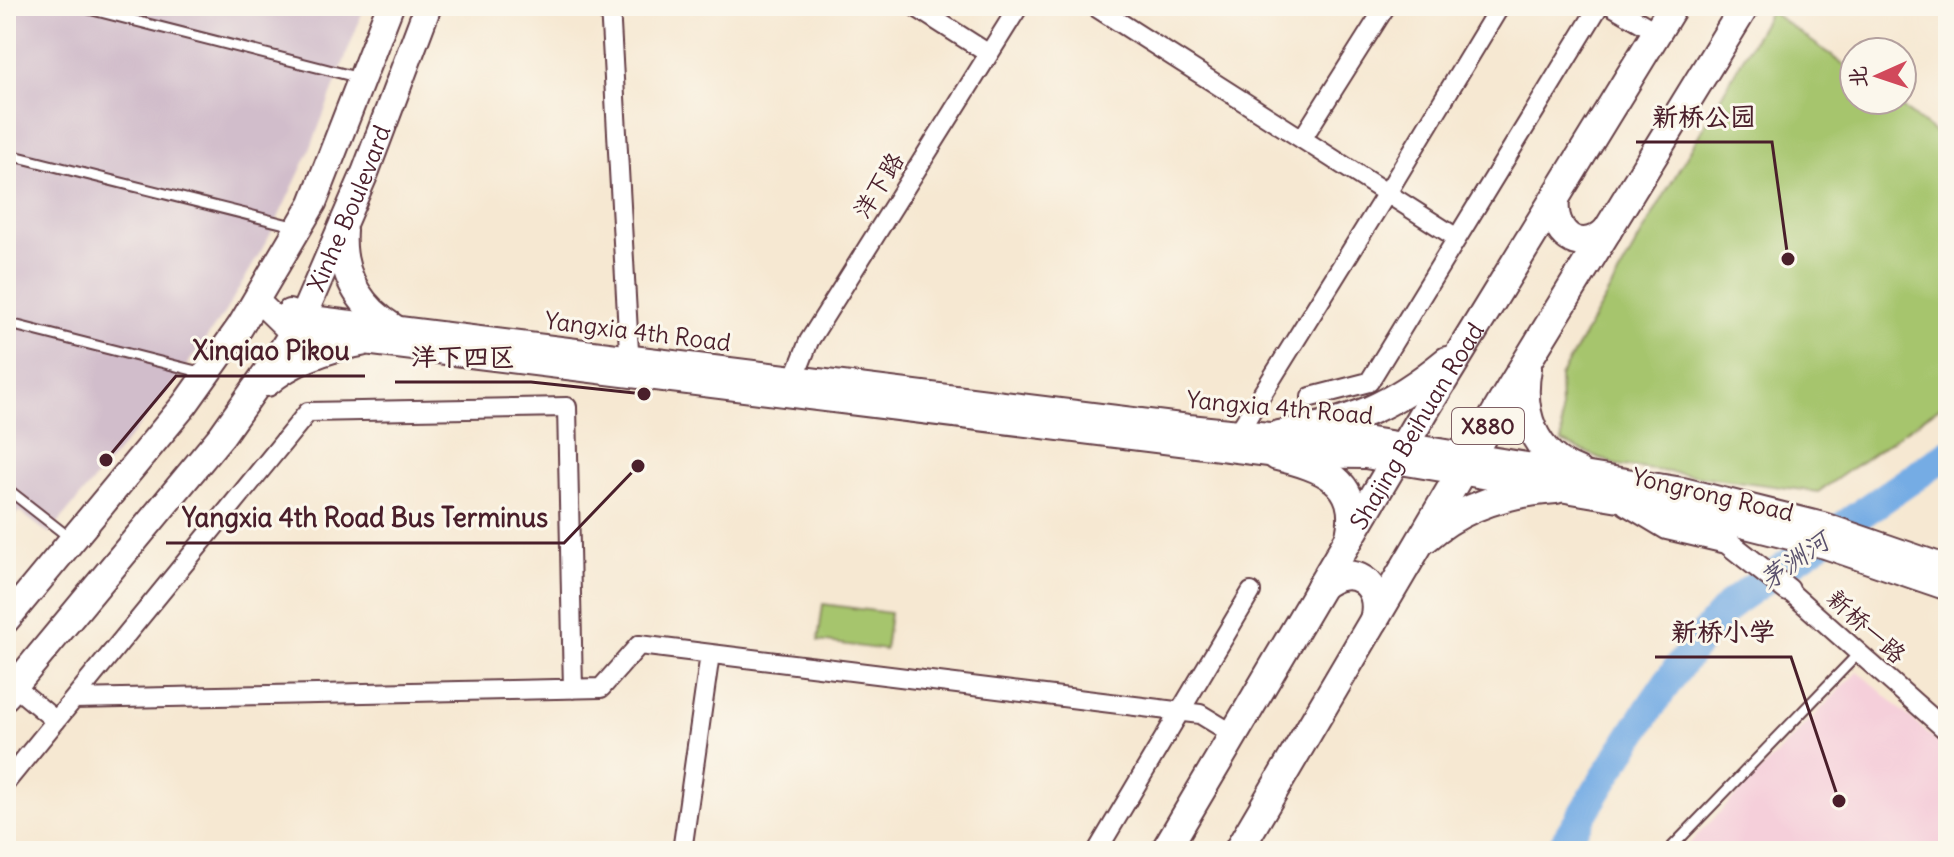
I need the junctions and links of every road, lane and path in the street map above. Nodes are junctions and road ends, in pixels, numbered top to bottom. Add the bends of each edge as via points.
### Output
1 (77, 6) edge
2 (390, 6) edge
3 (428, 6) edge
4 (610, 6) edge
5 (914, 6) edge
6 (1019, 6) edge
7 (1094, 6) edge
8 (1386, 6) edge
9 (1500, 6) edge
10 (1599, 6) edge
11 (1612, 6) edge
12 (1673, 6) edge
13 (1745, 6) edge
14 (1657, 32) junction
15 (989, 54) junction
16 (362, 78) junction
17 (1302, 139) junction
18 (6, 154) edge
19 (1387, 193) junction
20 (1555, 199) junction
21 (345, 218) junction
22 (298, 227) junction
23 (1607, 231) junction
24 (1457, 238) junction
25 (256, 299) junction
26 (6, 323) edge
27 (297, 325) junction
28 (393, 327) junction
29 (1468, 341) junction
30 (361, 343) junction
31 (1533, 351) junction
32 (629, 366) junction
33 (207, 374) junction
34 (796, 387) junction
35 (1311, 397) dead end
36 (245, 405) junction
37 (1239, 431) junction
38 (1278, 446) junction
39 (1400, 453) junction
40 (1467, 464) junction
41 (1567, 480) junction
42 (6, 488) edge
43 (1619, 499) junction
44 (1737, 512) junction
45 (1350, 537) junction
46 (73, 540) junction
47 (1420, 543) junction
48 (1866, 549) junction
49 (1948, 567) edge
50 (1321, 586) junction
51 (1948, 589) edge
52 (1788, 590) joint
53 (1251, 592) dead end
54 (6, 620) edge
55 (1374, 620) junction
56 (1859, 653) junction
57 (710, 654) junction
58 (573, 689) junction
59 (10, 691) edge
60 (74, 699) junction
61 (1180, 712) junction
62 (56, 721) junction
63 (1948, 732) edge
64 (1233, 734) junction
65 (6, 782) edge
66 (682, 851) edge
67 (1097, 851) edge
68 (1165, 851) edge
69 (1238, 851) edge
70 (1668, 851) edge

1 - 16 lane
2 - 16 main road, Xinhe Boulevard
3 - 21 main road, Xinhe Boulevard
4 - 32 street
5 - 15 street
6 - 15 street, 洋下路
7 - 17 street
8 - 17 street
9 - 19 street
10 - 24 street
11 - 14 street
12 - 14 main road, Shajing Beihuan Road / X880
13 - 23 main road, X880
14 - 20 main road, Shajing Beihuan Road / X880
15 - 34 street, 洋下路 via 809,341
16 - 22 main road, Xinhe Boulevard via 332,159
17 - 19 street
18 - 22 lane
19 - 24 street
19 - 37 street
20 - 23 main road via 1554,218 1565,235 1583,242
20 - 29 main road, Shajing Beihuan Road / X880
21 - 27 main road, Xinhe Boulevard
21 - 28 main road via 342,247 348,275 370,311
22 - 25 main road, Xinhe Boulevard
23 - 31 main road, X880
24 - 35 street via 1369,382
25 - 27 street, Yangxia 4th Road
25 - 33 main road, Xinhe Boulevard
26 - 33 lane
27 - 28 street, Yangxia 4th Road
27 - 30 street, Yangxia 4th Road
27 - 36 main road, Xinhe Boulevard
28 - 32 street, Yangxia 4th Road
29 - 38 main road via 1427,378 1382,406
29 - 39 main road, Shajing Beihuan Road / X880
30 - 32 street, Yangxia 4th Road
30 - 36 main road via 305,359 272,379
31 - 40 main road, X880
31 - 41 main road via 1524,394 1529,423 1549,454 1565,467
32 - 34 street, Yangxia 4th Road
33 - 46 main road, Xinhe Boulevard
34 - 37 street, Yangxia 4th Road
34 - 38 street, Yangxia 4th Road
36 - 59 main road, Xinhe Boulevard
37 - 38 street, Yangxia 4th Road
38 - 39 street, Yangxia 4th Road via 1365,457
38 - 45 main road via 1335,478 1351,505
39 - 40 street, Yangxia 4th Road
39 - 45 main road, Shajing Beihuan Road / X880
40 - 41 street, Yongrong Road
40 - 47 main road, X880
41 - 43 street, Yongrong Road
41 - 44 street, Yongrong Road
41 - 47 main road via 1498,499 1440,527
42 - 46 lane
43 - 44 street, Yongrong Road
43 - 52 street via 1667,528 1715,538 1738,549
44 - 48 street, Yongrong Road
45 - 50 main road, Shajing Beihuan Road / X880
46 - 54 main road, Xinhe Boulevard
47 - 55 main road, X880
48 - 49 street, Yongrong Road
48 - 51 street, Yongrong Road
50 - 55 main road via 1338,575 1359,577 1377,600
50 - 64 main road, Shajing Beihuan Road / X880
52 - 56 street, 新桥一路
53 - 61 street
55 - 69 main road, X880
56 - 63 street, 新桥一路
56 - 70 lane
57 - 58 street via 639,645 601,688
57 - 61 street
57 - 66 street
58 - 60 street
58 - 60 street via 567,407 308,412
59 - 62 street
60 - 62 street
61 - 64 street via 1200,714
61 - 67 street
62 - 65 street
64 - 68 main road, Shajing Beihuan Road / X880

